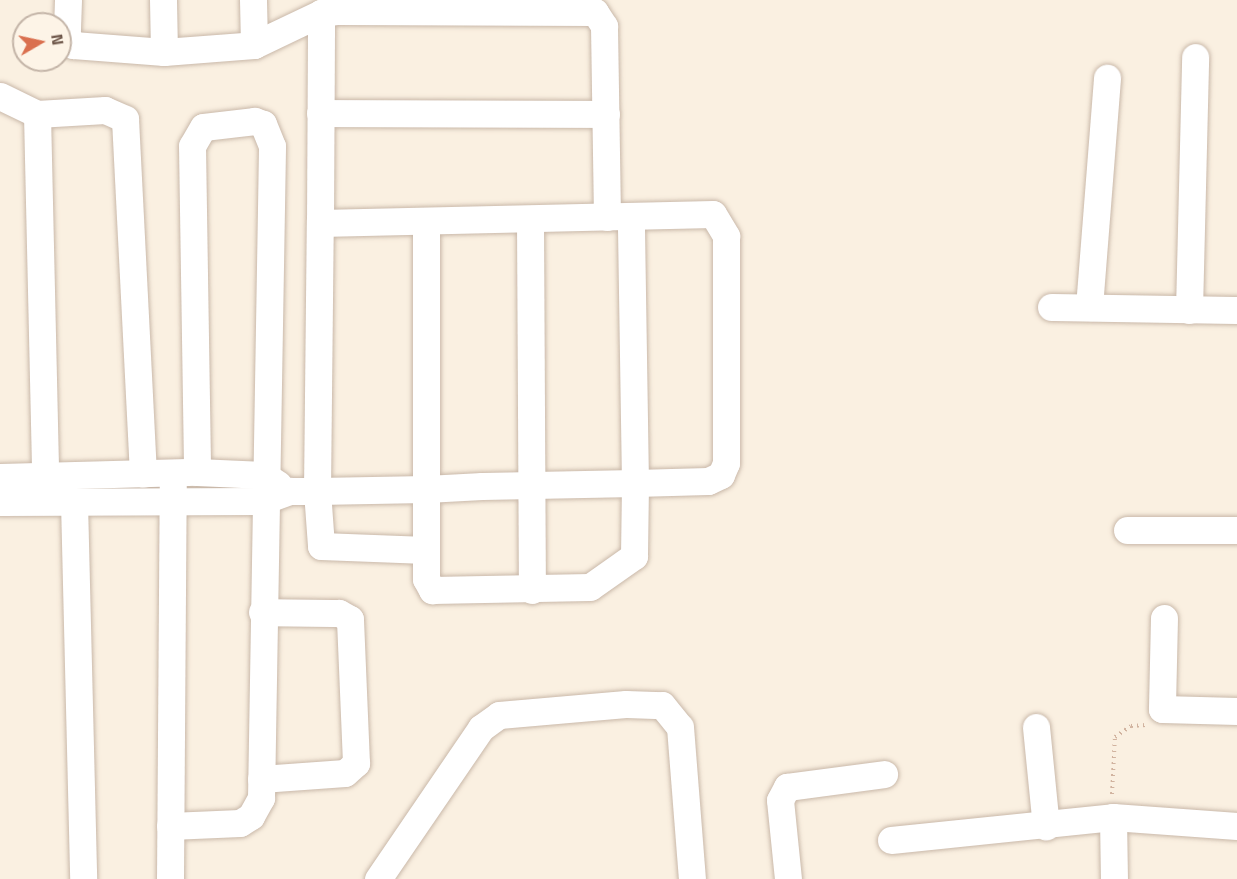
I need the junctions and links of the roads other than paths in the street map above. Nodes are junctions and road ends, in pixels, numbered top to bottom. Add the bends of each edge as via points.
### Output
1 (68, 0) edge
2 (163, 0) edge
3 (253, 0) edge
4 (519, 6) edge
5 (321, 13) junction
6 (254, 45) junction
7 (164, 52) junction
8 (1195, 57) dead end
9 (1107, 78) dead end
10 (0, 96) edge
11 (320, 112) junction
12 (37, 114) junction
13 (606, 114) junction
14 (619, 217) junction
15 (530, 220) junction
16 (426, 222) junction
17 (320, 223) junction
18 (1051, 307) dead end
19 (1089, 307) junction
20 (1189, 310) junction
21 (1237, 310) edge
22 (185, 472) junction
23 (143, 474) junction
24 (45, 476) junction
25 (634, 483) junction
26 (533, 485) junction
27 (263, 488) junction
28 (4, 489) edge
29 (426, 489) junction
30 (317, 491) junction
31 (172, 500) junction
32 (74, 502) junction
33 (1127, 530) dead end
34 (1237, 531) edge
35 (426, 550) junction
36 (532, 590) junction
37 (262, 612) junction
38 (1164, 618) dead end
39 (1237, 711) edge
40 (1036, 727) dead end
41 (884, 774) dead end
42 (261, 779) junction
43 (1113, 816) junction
44 (170, 826) junction
45 (1237, 826) edge
46 (1046, 827) junction
47 (891, 840) dead end
48 (83, 879) edge
49 (170, 879) edge
50 (378, 879) edge
51 (692, 879) edge
52 (788, 879) edge
53 (1114, 879) edge

1 - 7 street via 67,36 73,45
2 - 7 street
3 - 6 street
4 - 5 street
4 - 13 street via 584,10 601,18
5 - 6 street
5 - 11 street
6 - 7 street
8 - 20 street
9 - 19 street
10 - 12 street
11 - 13 street
11 - 17 street
12 - 23 street via 105,110 125,119 129,130
12 - 24 street
13 - 14 street
14 - 15 street
14 - 25 street
14 - 25 street via 713,214 726,236 725,470 708,481
15 - 16 street
15 - 26 street
16 - 17 street
16 - 29 street
17 - 30 street
18 - 19 street
19 - 20 street
20 - 21 street
22 - 23 street
22 - 27 street
22 - 27 street via 192,146 203,127 255,121 263,123 272,146
22 - 31 street
23 - 24 street
24 - 28 street
25 - 26 street
25 - 36 street via 633,561 590,587
26 - 29 street
26 - 36 street
27 - 30 street
27 - 31 street
27 - 37 street
28 - 32 street
29 - 30 street
29 - 35 street
30 - 35 street via 321,546
31 - 32 street
31 - 44 street
32 - 48 street
33 - 34 street
35 - 36 street via 426,579 432,590
37 - 42 street
37 - 42 street via 339,613 350,619 356,763 345,773
38 - 39 street via 1162,709
40 - 46 street
41 - 52 street via 787,787 780,800
42 - 44 street via 257,808 240,823
43 - 45 street
43 - 46 street
43 - 53 street
44 - 49 street
46 - 47 street
50 - 51 street via 482,728 499,715 627,704 662,705 680,727

